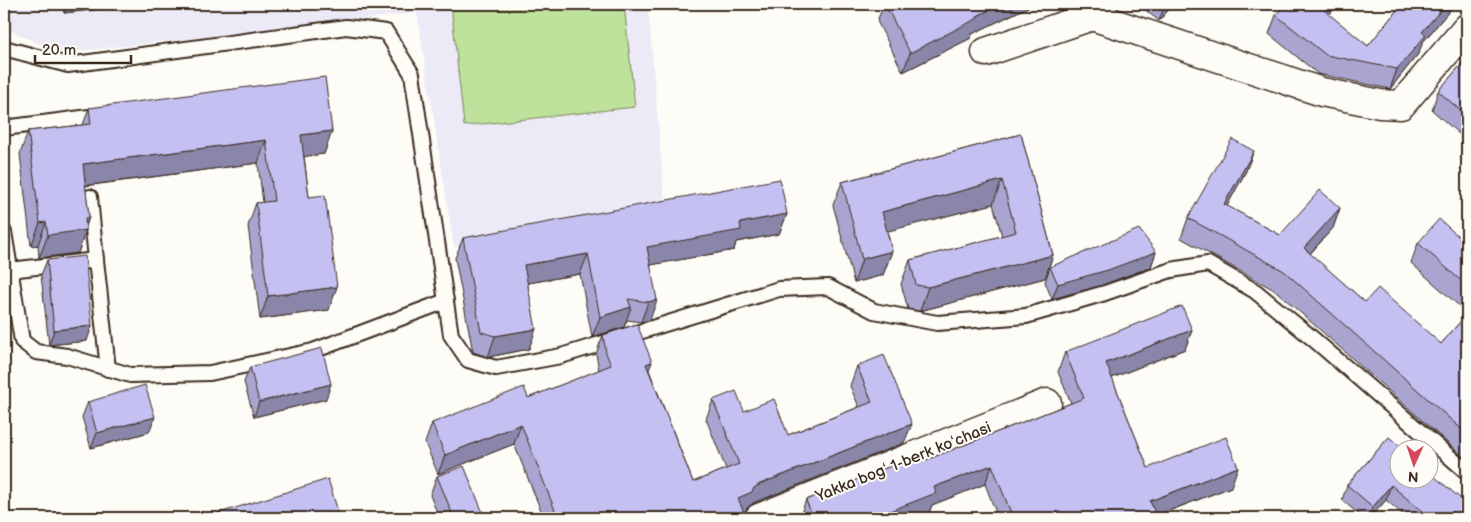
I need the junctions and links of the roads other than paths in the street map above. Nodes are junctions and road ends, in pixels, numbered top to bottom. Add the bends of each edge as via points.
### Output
1 (1098, 10) edge
2 (1467, 28) edge
3 (4, 48) edge
4 (986, 52) dead end
5 (120, 112) edge
6 (4, 128) edge
7 (90, 197) dead end
8 (4, 232) edge
9 (96, 260) junction
10 (10, 270) junction
11 (446, 301) junction
12 (108, 369) junction
13 (1047, 403) dead end
14 (1467, 472) edge
15 (759, 518) edge

1 - 2 street via 1322,92 1380,104 1401,105
1 - 4 street
3 - 11 lane via 68,65 346,27 386,32 412,74
5 - 6 lane
7 - 9 lane
8 - 10 lane
9 - 10 lane
9 - 12 lane
10 - 12 lane via 22,341 36,352 67,356
11 - 12 lane via 313,351 210,374 130,375
11 - 14 lane via 451,335 468,360 496,368 561,356 779,289 828,287 874,311 937,323 1026,316 1171,270 1208,264 1255,291
13 - 15 street, Yakka bogʻ 1-berk koʻchasi

